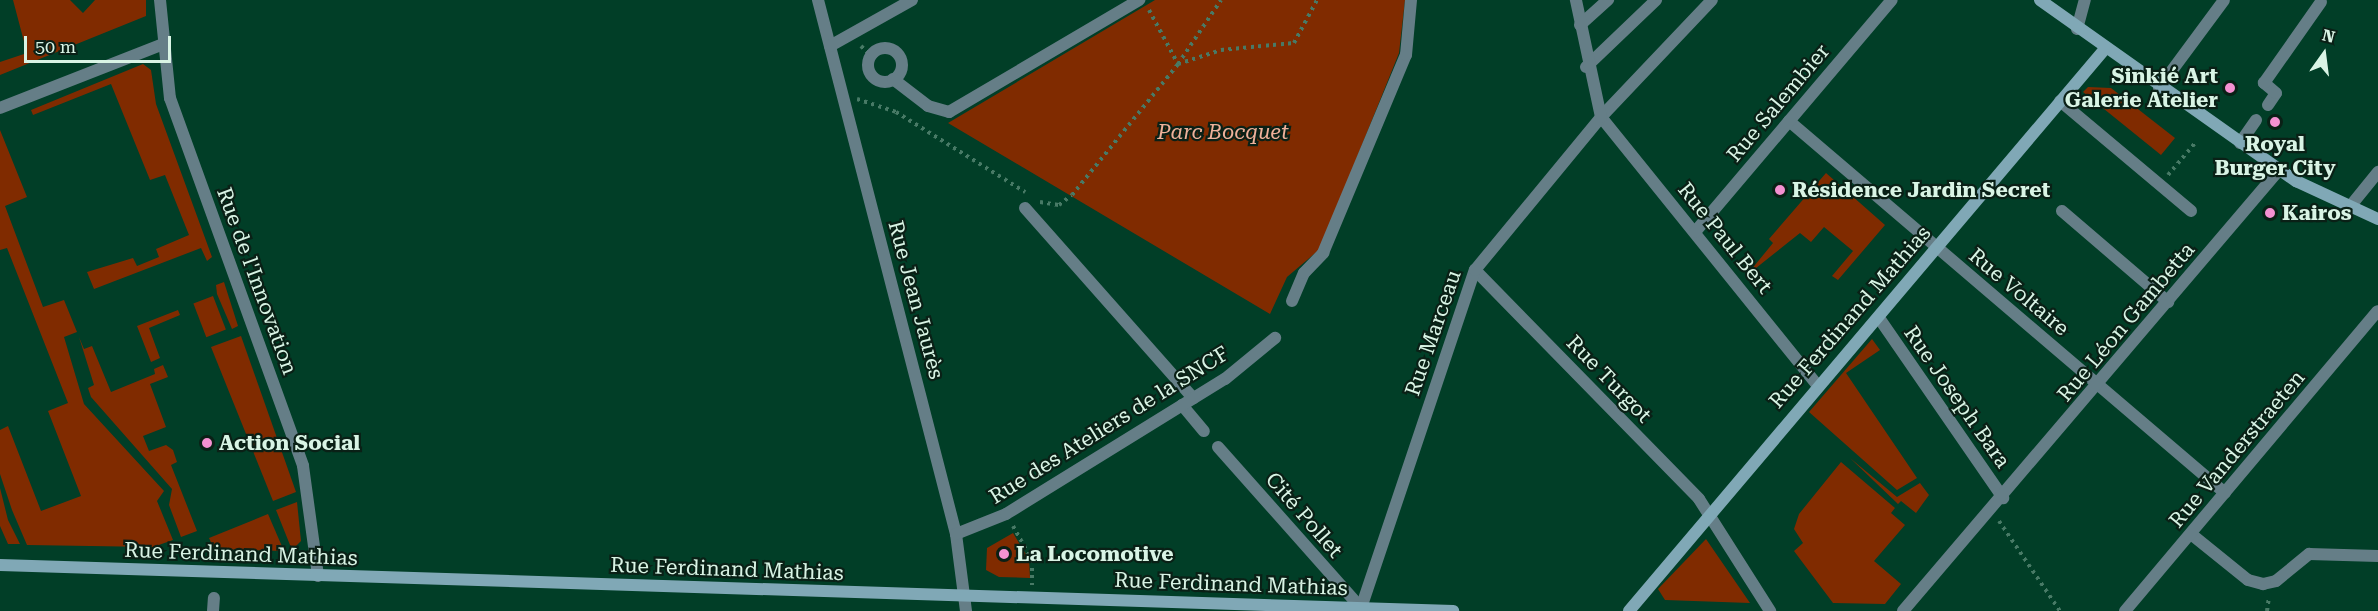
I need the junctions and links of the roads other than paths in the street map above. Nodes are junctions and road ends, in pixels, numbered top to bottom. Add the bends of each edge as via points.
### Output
1 (160, 0) edge
2 (818, 0) edge
3 (912, 0) edge
4 (1139, 0) edge
5 (1411, 0) edge
6 (1576, 0) edge
7 (1608, 0) edge
8 (1656, 0) edge
9 (1713, 0) edge
10 (1892, 0) edge
11 (2040, 0) edge
12 (2085, 0) edge
13 (2224, 0) edge
14 (2321, 2) dead end
15 (1580, 25) junction
16 (2077, 29) junction
17 (161, 45) junction
18 (830, 46) junction
19 (2104, 50) junction
20 (1587, 67) junction
21 (893, 79) dead end
22 (2159, 88) junction
23 (2060, 101) junction
24 (2268, 105) dead end
25 (0, 108) edge
26 (1601, 117) junction
27 (2256, 120) dead end
28 (1789, 121) junction
29 (2240, 143) junction
30 (2279, 170) junction
31 (2378, 172) edge
32 (1025, 208) road end
33 (2348, 209) junction
34 (2062, 211) dead end
35 (2191, 211) dead end
36 (2378, 219) edge
37 (1695, 232) junction
38 (1936, 247) junction
39 (1476, 270) junction
40 (1292, 301) dead end
41 (2169, 302) junction
42 (2378, 311) edge
43 (1879, 318) junction
44 (1275, 338) dead end
45 (1817, 385) junction
46 (2098, 385) junction
47 (1187, 402) junction
48 (1204, 431) dead end
49 (1218, 447) dead end
50 (2225, 493) junction
51 (2003, 498) junction
52 (1711, 519) junction
53 (956, 534) junction
54 (2191, 534) junction
55 (2378, 556) edge
56 (0, 565) edge
57 (318, 576) junction
58 (966, 596) junction
59 (214, 598) dead end
60 (1361, 608) junction
61 (213, 611) edge
62 (966, 611) edge
63 (1453, 611) edge
64 (1629, 611) edge
65 (1770, 611) edge
66 (1903, 611) edge
67 (2125, 611) edge

1 - 17 street, Rue de l'Innovation
2 - 18 street, Rue Jean Jaurès
3 - 18 street
4 - 21 street via 949,112 928,106
5 - 40 street via 1406,55 1323,253 1304,273
6 - 15 street
7 - 15 street
8 - 20 street
9 - 26 street, Rue Marceau
10 - 28 street, Rue Salembier
11 - 16 street
12 - 16 street
13 - 22 street
14 - 24 street via 2265,83 2276,93
15 - 20 street
16 - 19 street
17 - 25 street
17 - 57 street, Rue de l'Innovation via 174,110 303,466
18 - 53 street, Rue Jean Jaurès
19 - 22 street
19 - 23 street, Rue Ferdinand Mathias
20 - 26 street
22 - 29 street
23 - 35 street
23 - 38 street, Rue Ferdinand Mathias
26 - 37 street, Rue Paul Bert
26 - 39 street, Rue Marceau
27 - 29 street
28 - 37 street, Rue Salembier
28 - 38 street, Rue Voltaire
29 - 30 street
30 - 33 street
30 - 41 street, Rue Léon Gambetta
31 - 33 street
32 - 47 street
33 - 36 street
34 - 41 street
37 - 45 street, Rue Paul Bert
38 - 43 street, Rue Ferdinand Mathias
38 - 46 street, Rue Voltaire
39 - 52 street, Rue Turgot via 1699,499
39 - 60 street, Rue Marceau
41 - 46 street, Rue Léon Gambetta
42 - 50 street, Rue Vanderstraeten
43 - 45 street, Rue Ferdinand Mathias
43 - 51 street, Rue Joseph Bara
44 - 47 street, Rue des Ateliers de la SNCF
45 - 52 street, Rue Ferdinand Mathias
46 - 50 street, Rue Voltaire
46 - 51 street, Rue Léon Gambetta
47 - 48 street
47 - 53 street, Rue des Ateliers de la SNCF via 1006,514
49 - 60 street, Cité Pollet
50 - 54 street, Rue Vanderstraeten
51 - 66 street via 1989,505
52 - 64 street, Rue Ferdinand Mathias
52 - 65 street, Rue Turgot
53 - 58 street, Rue Jean Jaurès
54 - 55 street via 2248,580 2263,584 2276,581 2309,554
54 - 67 street, Rue Vanderstraeten
56 - 57 street, Rue Ferdinand Mathias
57 - 58 street, Rue Ferdinand Mathias
58 - 60 street, Rue Ferdinand Mathias
58 - 62 street, Rue Jean Jaurès
59 - 61 street
60 - 63 street, Rue Ferdinand Mathias

